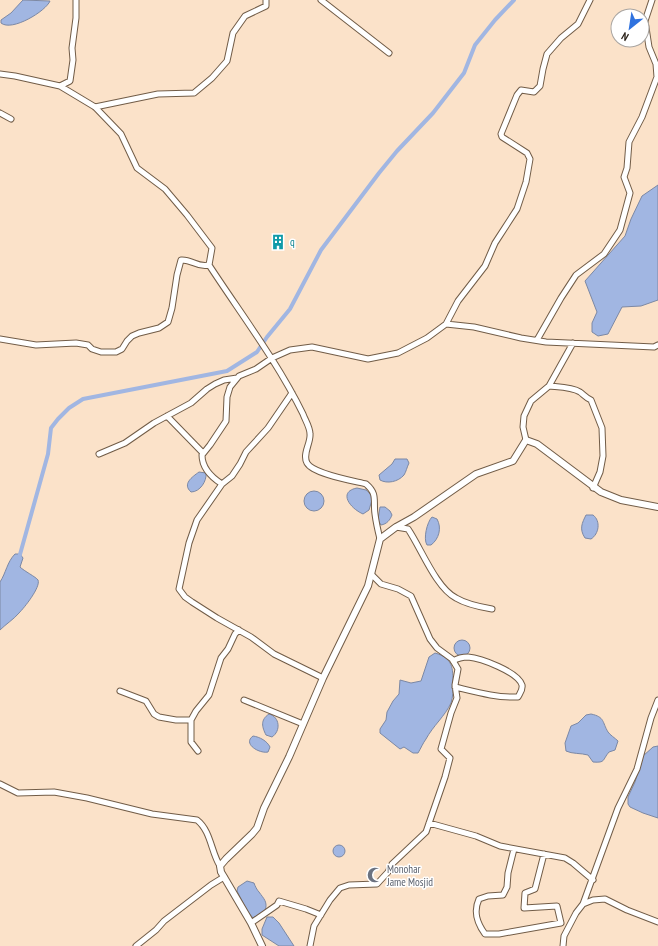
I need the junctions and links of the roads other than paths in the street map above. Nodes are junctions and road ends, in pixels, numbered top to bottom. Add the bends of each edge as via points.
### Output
1 (76, 0) edge
2 (266, 0) edge
3 (321, 0) edge
4 (590, 0) edge
5 (652, 0) edge
6 (389, 53) dead end
7 (0, 74) edge
8 (60, 86) junction
9 (95, 107) junction
10 (0, 113) edge
11 (11, 119) dead end
12 (209, 264) junction
13 (446, 324) junction
14 (0, 339) edge
15 (537, 340) junction
16 (573, 343) junction
17 (658, 345) edge
18 (272, 358) junction
19 (237, 378) junction
20 (549, 386) junction
21 (292, 394) junction
22 (167, 416) junction
23 (526, 440) junction
24 (204, 453) junction
25 (99, 454) dead end
26 (222, 484) junction
27 (593, 488) junction
28 (658, 507) edge
29 (396, 528) junction
30 (380, 539) junction
31 (372, 575) junction
32 (492, 610) dead end
33 (239, 630) junction
34 (453, 661) junction
35 (323, 678) junction
36 (455, 687) junction
37 (120, 691) dead end
38 (244, 700) dead end
39 (658, 700) edge
40 (191, 720) junction
41 (303, 724) junction
42 (198, 751) dead end
43 (0, 784) edge
44 (429, 824) junction
45 (514, 849) junction
46 (544, 854) junction
47 (220, 866) junction
48 (224, 877) junction
49 (593, 880) junction
50 (583, 904) junction
51 (321, 915) junction
52 (658, 922) edge
53 (251, 923) junction
54 (136, 946) edge
55 (262, 946) edge
56 (310, 946) edge
57 (563, 946) edge

1 - 8 street via 70,81
2 - 9 street via 266,6 245,16 233,33 227,61 194,93 158,94
3 - 6 street
4 - 13 street via 578,24 547,54 540,86 534,92 521,90 517,95 501,134 527,153 530,160 526,182 517,209 485,266 458,301
5 - 15 street via 645,20 658,77 629,142 624,177 630,193 620,230 604,254 576,275
7 - 8 street
8 - 9 street
9 - 12 street via 121,134 137,168 165,189 212,248
10 - 11 street
12 - 14 street via 201,266 185,259 181,260 168,322 159,328 132,336 122,349 116,352 101,352 88,345 74,343 36,344
12 - 18 street
13 - 15 street
13 - 18 street via 427,338 398,353 368,359 312,347 290,350
15 - 16 street
16 - 17 street
16 - 20 street
18 - 19 street
18 - 21 street
19 - 22 street via 215,384 191,403
19 - 24 street via 230,387 227,397 226,421
20 - 23 street via 531,401 524,416
20 - 27 street via 580,392 594,406 602,428 603,456
21 - 26 street via 268,428 246,452 232,476
21 - 30 street via 310,430 307,463 325,474 366,484 371,488
22 - 24 street
22 - 25 street via 125,443
23 - 27 street via 537,444
23 - 29 street via 513,461 476,474
24 - 26 street via 202,463 205,469
26 - 33 street via 197,520 179,589 192,602
27 - 28 street via 621,500
29 - 30 street
29 - 32 street via 408,529 440,583 454,598
30 - 31 street
31 - 34 street via 381,584 411,596 430,638
31 - 35 street
33 - 35 street via 274,654
33 - 40 street via 221,658 209,695
34 - 36 street via 458,670
34 - 36 street via 468,657 506,670 518,678 522,691 518,697 508,697
35 - 41 street
36 - 44 street via 457,698 441,749 450,758
37 - 40 street via 146,701 159,717
38 - 41 street
39 - 49 street via 637,769 618,808
40 - 42 street via 192,742
41 - 47 street via 256,828
43 - 47 street via 18,793 54,792 152,814 197,820 206,832
44 - 45 street
44 - 51 street via 426,832 392,864 377,884 349,885 340,888
45 - 46 street
45 - 46 street via 507,886 502,895 479,899 476,915 478,925 485,934 499,934 560,923 557,906 524,908 525,893 535,889
46 - 49 street via 565,858
47 - 48 street
48 - 53 street
48 - 54 street via 164,921
49 - 50 street
50 - 52 street via 593,900 605,900
50 - 57 street via 564,936
51 - 53 street via 279,901
51 - 56 street via 314,926
53 - 55 street

